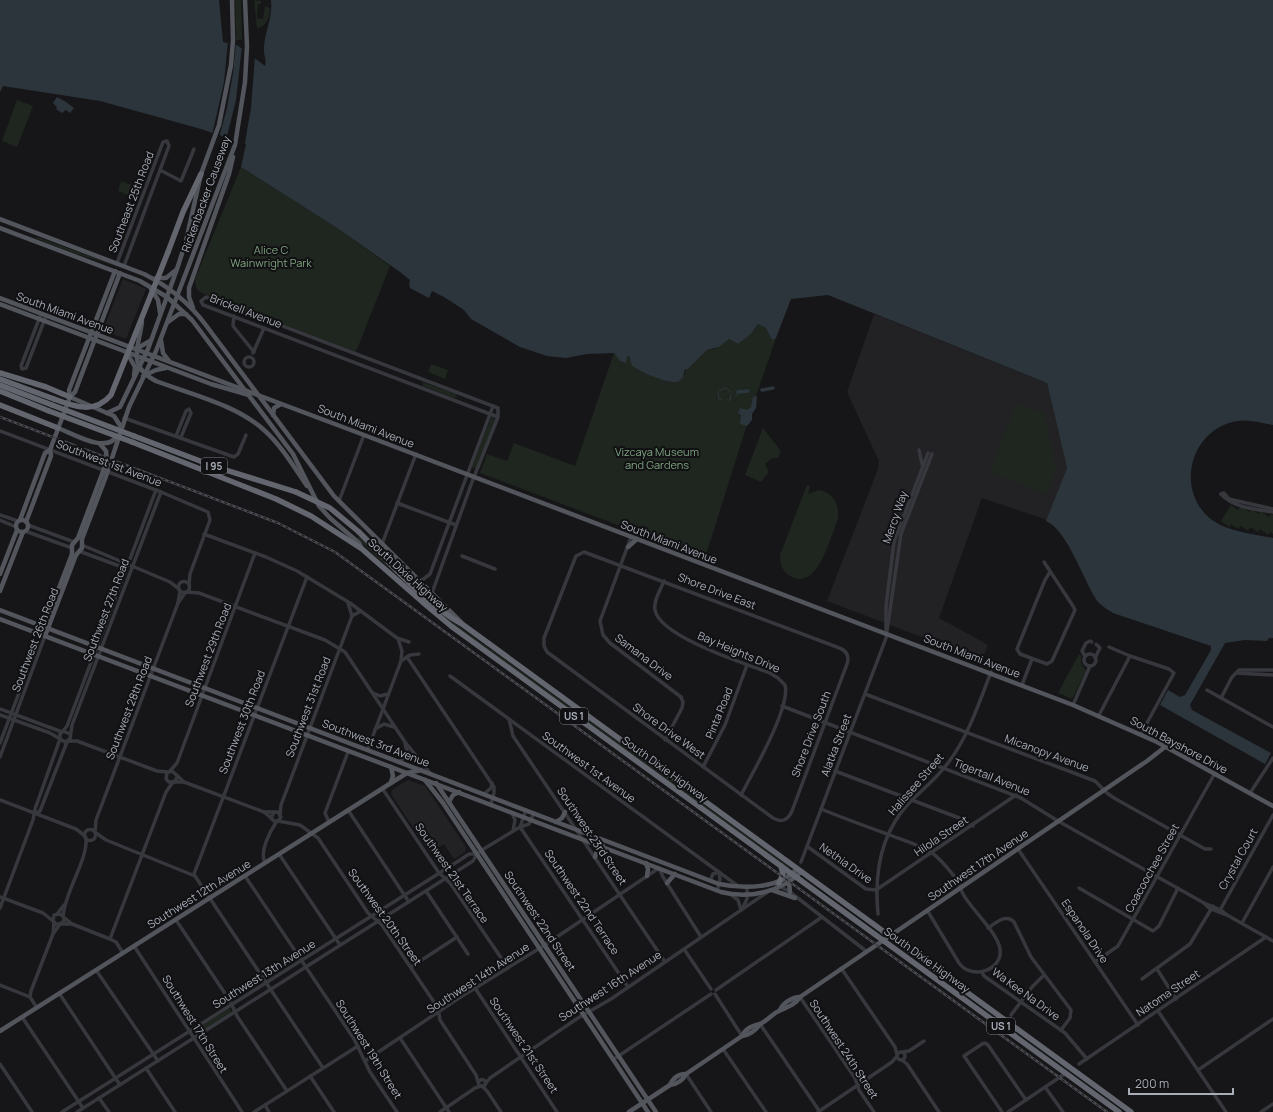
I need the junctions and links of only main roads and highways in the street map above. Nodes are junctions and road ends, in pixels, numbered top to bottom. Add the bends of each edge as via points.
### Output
1 (232, 0) edge
2 (245, 0) edge
3 (235, 145) junction
4 (201, 174) junction
5 (0, 219) edge
6 (0, 228) edge
7 (32, 231) junction
8 (29, 239) junction
9 (124, 266) junction
10 (108, 269) junction
11 (177, 269) junction
12 (115, 271) junction
13 (120, 273) junction
14 (152, 278) junction
15 (148, 285) junction
16 (170, 289) junction
17 (178, 296) junction
18 (167, 297) junction
19 (0, 298) edge
20 (103, 301) junction
21 (109, 303) junction
22 (175, 303) junction
23 (0, 304) edge
24 (194, 311) junction
25 (160, 314) junction
26 (186, 314) junction
27 (43, 317) junction
28 (142, 319) junction
29 (167, 323) junction
30 (91, 332) junction
31 (97, 334) junction
32 (89, 338) junction
33 (161, 339) junction
34 (95, 340) junction
35 (150, 341) junction
36 (136, 349) junction
37 (126, 352) junction
38 (146, 353) junction
39 (154, 356) junction
40 (144, 359) junction
41 (150, 362) junction
42 (170, 362) junction
43 (168, 368) junction
44 (0, 373) edge
45 (143, 377) junction
46 (234, 377) junction
47 (134, 378) junction
48 (0, 379) edge
49 (227, 383) junction
50 (0, 386) edge
51 (243, 389) junction
52 (0, 392) edge
53 (248, 395) junction
54 (258, 396) junction
55 (70, 397) junction
56 (281, 404) junction
57 (0, 405) edge
58 (51, 408) junction
59 (107, 413) junction
60 (273, 415) junction
61 (121, 427) junction
62 (58, 428) junction
63 (118, 435) junction
64 (100, 444) junction
65 (50, 450) junction
66 (105, 471) junction
67 (312, 493) junction
68 (19, 520) junction
69 (27, 523) junction
70 (16, 528) junction
71 (24, 531) junction
72 (637, 539) junction
73 (75, 542) junction
74 (81, 545) junction
75 (628, 547) road end
76 (72, 549) junction
77 (362, 549) junction
78 (79, 551) junction
79 (0, 574) edge
80 (0, 591) edge
81 (0, 610) edge
82 (0, 619) edge
83 (462, 624) junction
84 (47, 627) junction
85 (43, 636) junction
86 (1073, 705) joint
87 (1165, 747) junction
88 (368, 749) junction
89 (356, 755) junction
90 (391, 767) junction
91 (421, 770) junction
92 (407, 773) junction
93 (430, 773) junction
94 (423, 778) junction
95 (391, 783) junction
96 (437, 783) junction
97 (459, 792) junction
98 (449, 802) junction
99 (1273, 806) edge
100 (565, 812) road end
101 (556, 822) junction
102 (603, 846) junction
103 (595, 857) road end
104 (661, 862) junction
105 (646, 863) junction
106 (781, 866) junction
107 (659, 868) junction
108 (799, 871) junction
109 (675, 874) junction
110 (647, 876) road end
111 (794, 876) junction
112 (788, 882) junction
113 (667, 883) road end
114 (778, 885) junction
115 (748, 886) joint
116 (771, 890) junction
117 (790, 892) road end
118 (748, 894) joint
119 (795, 898) road end
120 (889, 936) junction
121 (883, 940) junction
122 (0, 1031) edge
123 (1075, 1071) junction
124 (1066, 1073) junction
125 (648, 1100) junction
126 (642, 1103) junction
127 (630, 1112) edge
128 (648, 1112) edge
129 (656, 1112) edge
130 (1119, 1112) edge
131 (1131, 1112) edge

1 - 4 main road, Rickenbacker Causeway via 233,40 227,90 215,139
2 - 3 main road, Rickenbacker Causeway via 244,95
3 - 17 main road, Rickenbacker Causeway
3 - 24 main road via 229,174 189,288
4 - 11 main road, Rickenbacker Causeway
4 - 28 highway, bridge via 183,212
5 - 7 main road, Brickell Avenue
6 - 8 main road
7 - 8 main road
7 - 9 main road, Brickell Avenue
8 - 10 main road
9 - 10 main road
9 - 14 main road, Brickell Avenue
10 - 12 main road
11 - 14 main road via 166,278
11 - 16 main road, Rickenbacker Causeway
12 - 13 main road
12 - 20 main road
13 - 15 main road
13 - 21 main road
14 - 16 main road, Brickell Avenue
15 - 18 main road
15 - 25 main road via 157,297
16 - 17 main road, Brickell Avenue
16 - 18 main road, Rickenbacker Causeway
17 - 22 main road, Rickenbacker Causeway
17 - 24 main road, Brickell Avenue
18 - 22 main road
18 - 25 main road, Rickenbacker Causeway
19 - 27 main road, South Miami Avenue
20 - 21 main road
20 - 30 main road
21 - 31 main road
22 - 26 main road
22 - 29 main road, Rickenbacker Causeway
23 - 27 main road, South Miami Avenue
24 - 54 main road, Brickell Avenue
25 - 35 main road, Rickenbacker Causeway
26 - 29 main road via 179,314
26 - 46 main road
27 - 30 main road, South Miami Avenue
27 - 32 main road, South Miami Avenue
28 - 48 highway, bridge via 116,387 108,398 96,406 82,408
28 - 67 main road, bridge via 136,355 144,372 156,381 233,410 257,424 277,443
29 - 33 main road, Rickenbacker Causeway
30 - 31 main road, South Miami Avenue
30 - 32 main road
31 - 34 main road
31 - 36 main road, South Miami Avenue
32 - 34 main road, South Miami Avenue
32 - 55 main road via 69,390
33 - 39 main road, Rickenbacker Causeway
33 - 42 main road via 163,353
34 - 37 main road, South Miami Avenue
34 - 55 main road via 75,392
35 - 36 main road
35 - 38 main road, Rickenbacker Causeway
36 - 38 main road, South Miami Avenue
37 - 40 main road, South Miami Avenue
37 - 47 main road via 135,367
38 - 39 main road, South Miami Avenue
38 - 40 main road, Rickenbacker Causeway
39 - 41 main road, Rickenbacker Causeway
39 - 42 main road, South Miami Avenue
40 - 41 main road, South Miami Avenue
40 - 47 main road
41 - 43 main road, South Miami Avenue
41 - 45 main road
42 - 49 main road, South Miami Avenue
43 - 45 main road via 156,370
43 - 53 main road, South Miami Avenue
44 - 55 highway
45 - 61 main road
46 - 49 main road via 232,382
46 - 51 main road
47 - 59 main road via 120,407
49 - 51 main road, South Miami Avenue
50 - 58 highway, I 95
51 - 53 main road
51 - 54 main road, South Miami Avenue
52 - 58 highway, I 95
53 - 54 main road, South Miami Avenue
53 - 67 main road, South Dixie Highway via 293,454
54 - 56 main road, South Miami Avenue
54 - 60 main road, South Dixie Highway
55 - 59 main road
55 - 62 main road
56 - 60 main road via 274,408
56 - 72 main road, South Miami Avenue
57 - 62 highway
58 - 77 highway, I 95, bridge via 287,503
58 - 83 highway, I 95, bridge via 216,467 296,492 330,508 360,532 429,600
59 - 61 main road via 117,418
60 - 83 main road, South Dixie Highway via 339,501
61 - 63 main road
62 - 64 main road
62 - 65 main road
63 - 64 main road via 111,443
63 - 66 main road
64 - 66 main road via 107,454
65 - 68 main road via 45,453
65 - 69 main road via 51,456
66 - 73 main road
66 - 74 main road
67 - 77 main road, South Dixie Highway via 326,514
68 - 69 main road
68 - 70 main road
69 - 71 main road
70 - 71 main road
70 - 79 main road
71 - 80 main road
72 - 75 main road
72 - 86 main road, South Miami Avenue
73 - 74 main road
73 - 76 main road, Southwest 26th Road
74 - 78 main road, Southwest 26th Road
76 - 78 main road
76 - 84 main road, Southwest 26th Road
77 - 106 highway, South Dixie Highway / US 1 via 445,621
78 - 84 main road, Southwest 26th Road
81 - 84 main road, Southwest 3rd Avenue
82 - 85 main road, Southwest 3rd Avenue
83 - 108 highway, South Dixie Highway / US 1
84 - 85 main road, Southwest 26th Road
84 - 88 main road, Southwest 3rd Avenue
85 - 89 main road, Southwest 3rd Avenue
86 - 87 main road, South Bayshore Drive
87 - 99 main road, South Bayshore Drive
87 - 120 main road, Southwest 17th Avenue
88 - 89 main road
88 - 91 main road, Southwest 3rd Avenue
89 - 90 main road, Southwest 3rd Avenue
90 - 92 main road, Southwest 3rd Avenue
90 - 95 main road
91 - 92 main road
91 - 93 main road, Southwest 3rd Avenue
92 - 94 main road, Southwest 3rd Avenue
92 - 95 main road, Southwest 12th Avenue
93 - 96 main road, Southwest 22nd Street
93 - 101 main road, Southwest 3rd Avenue
94 - 96 main road, Southwest 3rd Avenue
94 - 126 main road, Southwest 22nd Street via 477,854
95 - 122 main road, Southwest 12th Avenue
96 - 97 main road, Southwest 3rd Avenue
96 - 98 main road, Southwest 22nd Street
97 - 98 main road via 453,795
97 - 102 main road, Southwest 3rd Avenue
98 - 125 main road, Southwest 22nd Street
100 - 101 main road
101 - 104 main road, Southwest 3rd Avenue
102 - 103 main road
102 - 105 main road, Southwest 3rd Avenue
104 - 107 main road
104 - 115 main road, Southwest 3rd Avenue via 719,884
105 - 107 main road, Southwest 3rd Avenue
105 - 110 main road
106 - 111 highway, South Dixie Highway / US 1
106 - 114 highway via 783,874
107 - 109 main road, Southwest 3rd Avenue
108 - 111 main road, Southwest 16th Avenue
108 - 120 highway, South Dixie Highway / US 1
109 - 113 main road
109 - 118 main road, Southwest 3rd Avenue via 717,891
111 - 112 main road, Southwest 16th Avenue
111 - 114 main road, Southwest 16th Avenue
111 - 121 highway, South Dixie Highway / US 1
112 - 114 main road, Southwest 16th Avenue
112 - 117 main road
114 - 115 main road, Southwest 16th Avenue
114 - 116 main road, Southwest 16th Avenue
116 - 118 main road, Southwest 16th Avenue
116 - 119 main road
120 - 121 main road, Southwest 17th Avenue
120 - 123 highway, South Dixie Highway / US 1
121 - 124 highway, South Dixie Highway / US 1
121 - 125 main road, Southwest 17th Avenue via 760,1024 748,1035 742,1036
123 - 124 highway
123 - 131 highway, South Dixie Highway / US 1
124 - 130 highway, South Dixie Highway / US 1
125 - 126 main road, Southwest 17th Avenue
125 - 129 main road, Southwest 22nd Street
126 - 127 main road, Southwest 17th Avenue
126 - 128 main road, Southwest 22nd Street

